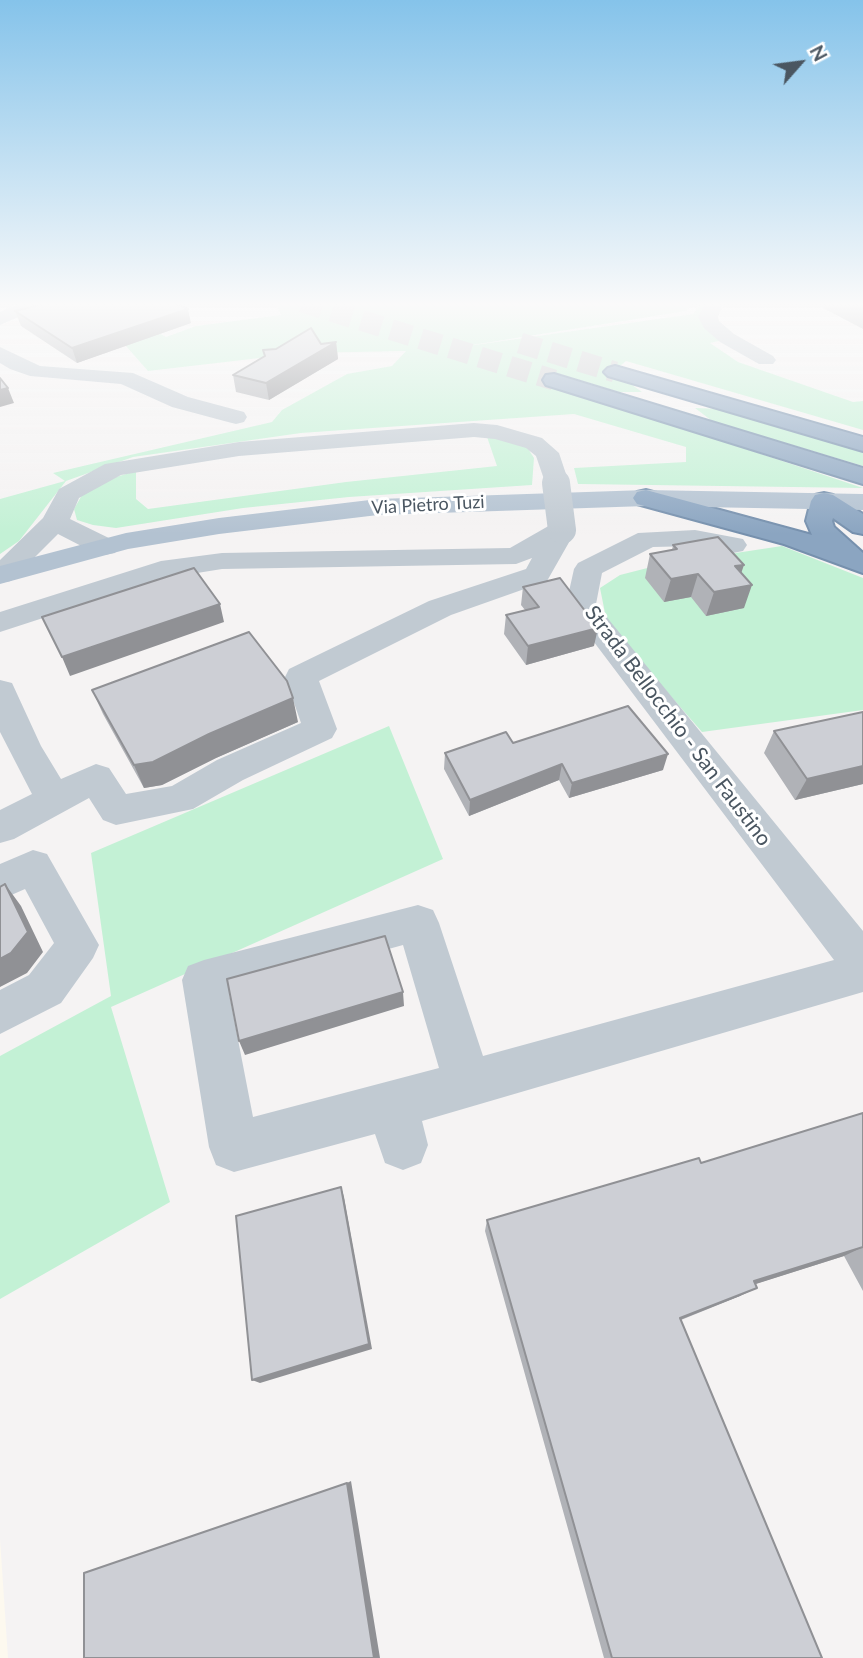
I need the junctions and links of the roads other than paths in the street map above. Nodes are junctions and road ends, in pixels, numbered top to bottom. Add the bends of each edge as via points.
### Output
1 (130, 379) edge
2 (641, 379) tunnel mouth
3 (554, 380) tunnel mouth
4 (707, 398) junction
5 (236, 417) dead end
6 (863, 435) edge
7 (863, 444) edge
8 (862, 476) edge
9 (646, 498) junction
10 (824, 501) junction
11 (863, 502) edge
12 (55, 522) junction
13 (863, 526) edge
14 (562, 530) junction
15 (733, 545) dead end
16 (105, 547) junction
17 (859, 562) edge
18 (0, 575) edge
19 (0, 621) edge
20 (0, 691) edge
21 (54, 800) junction
22 (0, 828) edge
23 (0, 883) edge
24 (854, 939) edge
25 (78, 945) junction
26 (863, 972) edge
27 (0, 1013) edge
28 (0, 1035) edge
29 (468, 1084) junction

1 - 5 street via 180,402
2 - 4 highway
3 - 8 highway
4 - 6 highway via 778,411
4 - 7 highway
9 - 10 main road, Via Pietro Tuzi
9 - 16 main road, Via Pietro Tuzi via 378,507 219,526
9 - 17 highway via 794,538
10 - 11 main road, Via Pietro Tuzi
10 - 13 highway
10 - 17 highway via 822,530
12 - 14 street, bridge via 68,494 114,469 239,449 474,430 534,443 547,453
12 - 16 street
12 - 18 street
14 - 19 street via 516,556 222,561 161,570
14 - 21 street via 537,575 440,608 302,677 320,729 230,770 180,799 116,810 96,778
15 - 24 street, Strada Bellocchio - San Faustino via 695,538 648,540 588,569 581,605
16 - 18 main road, Via Pietro Tuzi
20 - 21 street
21 - 22 street
23 - 25 street via 33,866
25 - 27 street via 45,989
25 - 28 street via 66,997
26 - 29 street
29 - 29 street via 398,1125 234,1147 204,980 418,923

